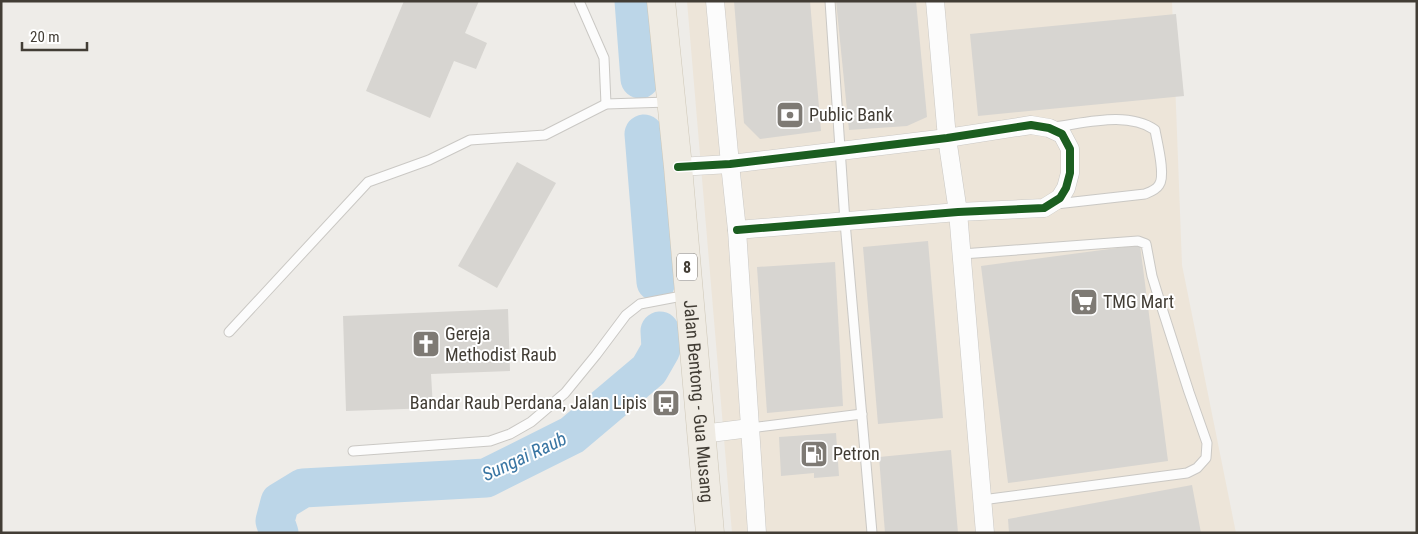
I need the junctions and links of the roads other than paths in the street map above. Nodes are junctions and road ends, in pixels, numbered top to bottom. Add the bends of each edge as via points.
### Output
1 (579, 1) edge
2 (661, 1) edge
3 (715, 1) edge
4 (830, 1) edge
5 (935, 1) edge
6 (671, 102) junction
7 (606, 104) junction
8 (1049, 128) junction
9 (947, 138) junction
10 (840, 151) junction
11 (730, 164) junction
12 (678, 167) junction
13 (1052, 204) junction
14 (958, 212) junction
15 (846, 222) junction
16 (737, 230) junction
17 (962, 254) junction
18 (689, 294) junction
19 (229, 332) dead end
20 (862, 414) junction
21 (750, 428) junction
22 (702, 434) junction
23 (353, 451) dead end
24 (982, 500) junction
25 (710, 533) edge
26 (757, 533) edge
27 (872, 533) edge
28 (984, 533) edge

1 - 7 lane via 604,58
2 - 6 main road, Jalan Bentong - Gua Musang / 8
3 - 11 street
4 - 10 lane
5 - 9 street
6 - 7 lane
6 - 12 main road, Jalan Bentong - Gua Musang / 8
7 - 19 lane via 545,135 470,140 429,160 368,182
8 - 9 street via 1031,125
8 - 13 street via 1062,134 1070,149 1066,188
8 - 13 lane via 1112,120 1147,124 1156,130 1162,176 1159,185 1146,194
9 - 10 street
9 - 14 street
10 - 11 street
10 - 15 lane
11 - 12 street
11 - 16 street
12 - 18 main road, Jalan Bentong - Gua Musang / 8
13 - 14 street via 1044,208
14 - 15 street
14 - 17 street
15 - 16 street
15 - 20 lane
16 - 21 street
17 - 24 street
17 - 24 lane via 1138,240 1146,244 1157,293 1207,443 1206,458 1187,473
18 - 22 main road, Jalan Bentong - Gua Musang / 8
18 - 23 lane via 640,304 626,315 565,393 531,422 510,434 490,441
20 - 21 lane
20 - 27 lane
21 - 22 street
21 - 26 street
22 - 25 main road, Jalan Bentong - Gua Musang / 8
24 - 28 street

